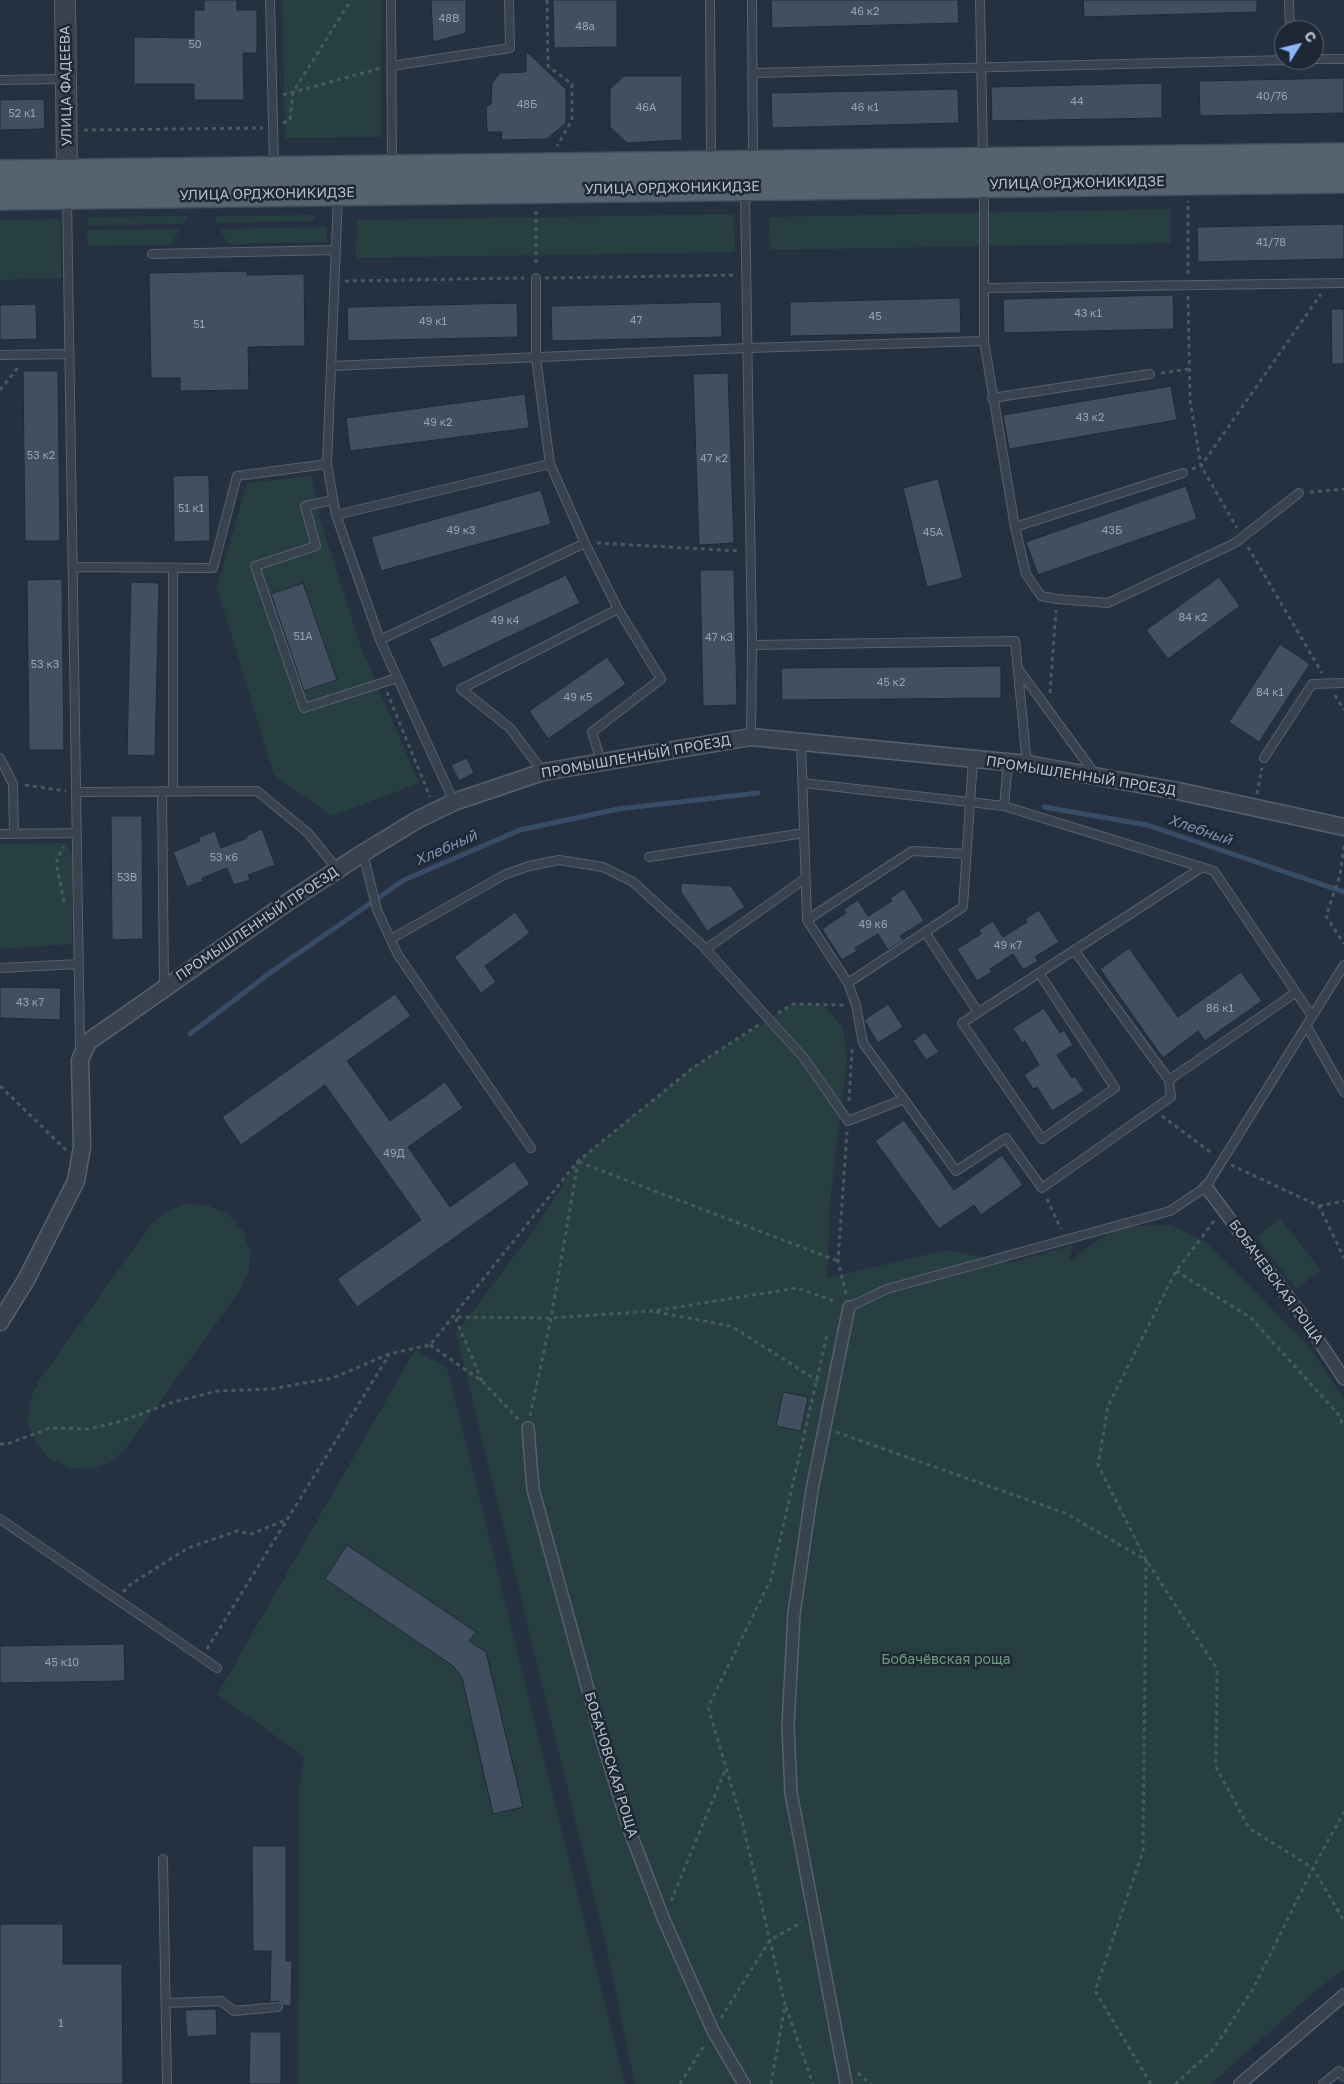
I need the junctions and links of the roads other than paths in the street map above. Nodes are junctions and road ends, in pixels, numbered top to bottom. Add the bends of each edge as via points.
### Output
1 (65, 0) edge
2 (270, 0) edge
3 (391, 0) edge
4 (509, 0) edge
5 (710, 0) edge
6 (752, 0) edge
7 (980, 0) edge
8 (1290, 0) edge
9 (1290, 20) edge
10 (1324, 59) edge
11 (1344, 59) edge
12 (1274, 60) edge
13 (392, 66) junction
14 (982, 67) junction
15 (752, 73) junction
16 (66, 79) junction
17 (0, 80) edge
18 (1344, 156) edge
19 (711, 164) junction
20 (753, 164) junction
21 (392, 168) junction
22 (274, 170) junction
23 (983, 172) junction
24 (0, 173) edge
25 (1344, 180) edge
26 (67, 184) junction
27 (745, 187) junction
28 (366, 192) junction
29 (338, 193) junction
30 (0, 197) edge
31 (336, 250) junction
32 (152, 254) dead end
33 (536, 278) road end
34 (1344, 283) edge
35 (985, 288) junction
36 (984, 341) junction
37 (748, 348) junction
38 (70, 354) junction
39 (0, 355) edge
40 (536, 357) junction
41 (332, 366) junction
42 (1150, 374) road end
43 (992, 398) junction
44 (328, 464) junction
45 (550, 464) junction
46 (1183, 473) dead end
47 (1299, 492) road end
48 (333, 500) junction
49 (336, 515) junction
50 (1015, 527) junction
51 (585, 543) junction
52 (73, 567) junction
53 (172, 568) junction
54 (618, 609) junction
55 (380, 640) junction
56 (752, 645) junction
57 (1018, 669) junction
58 (397, 678) junction
59 (1344, 683) edge
60 (751, 737) junction
61 (802, 742) junction
62 (0, 758) edge
63 (1264, 758) road end
64 (973, 759) junction
65 (601, 761) junction
66 (1008, 762) junction
67 (1028, 764) junction
68 (544, 772) junction
69 (1095, 775) junction
70 (803, 783) junction
71 (162, 791) junction
72 (173, 791) junction
73 (76, 792) junction
74 (454, 802) junction
75 (970, 802) junction
76 (1004, 806) junction
77 (1344, 827) edge
78 (77, 833) junction
79 (804, 833) junction
80 (0, 834) edge
81 (14, 834) junction
82 (362, 853) junction
83 (966, 854) junction
84 (649, 857) dead end
85 (1200, 868) junction
86 (337, 869) junction
87 (806, 878) junction
88 (807, 920) junction
89 (925, 932) junction
90 (391, 939) junction
91 (706, 949) junction
92 (1074, 950) junction
93 (79, 964) junction
94 (1344, 965) edge
95 (0, 968) edge
96 (1039, 973) junction
97 (848, 983) junction
98 (164, 987) junction
99 (1295, 993) junction
100 (978, 1012) junction
101 (1312, 1016) junction
102 (1306, 1026) junction
103 (80, 1060) junction
104 (1169, 1080) junction
105 (1344, 1092) edge
106 (904, 1099) junction
107 (531, 1148) dead end
108 (1206, 1187) junction
109 (849, 1306) joint
110 (0, 1322) edge
111 (1344, 1379) edge
112 (528, 1428) road end
113 (0, 1520) edge
114 (217, 1668) dead end
115 (163, 1859) dead end
116 (1344, 1995) edge
117 (166, 2003) junction
118 (278, 2007) dead end
119 (1344, 2077) edge
120 (167, 2084) edge
121 (744, 2084) edge
122 (846, 2084) edge
123 (1240, 2084) edge
124 (1323, 2084) edge

1 - 16 street, УЛИЦА ФАДЕЕВА
2 - 22 lane
3 - 13 lane
4 - 13 lane via 510,48
5 - 19 lane
6 - 15 lane
7 - 14 lane
8 - 9 lane
10 - 11 lane
12 - 14 lane
13 - 21 lane
14 - 15 lane
14 - 23 lane
15 - 20 lane
16 - 17 lane
16 - 26 street, УЛИЦА ФАДЕЕВА
18 - 23 main road, УЛИЦА ОРДЖОНИКИДЗЕ
19 - 20 main road, УЛИЦА ОРДЖОНИКИДЗЕ
19 - 21 main road, УЛИЦА ОРДЖОНИКИДЗЕ
20 - 23 main road, УЛИЦА ОРДЖОНИКИДЗЕ
21 - 22 main road, УЛИЦА ОРДЖОНИКИДЗЕ
21 - 28 main road via 384,183
22 - 26 main road, УЛИЦА ОРДЖОНИКИДЗЕ
23 - 25 main road, УЛИЦА ОРДЖОНИКИДЗЕ
23 - 27 main road, УЛИЦА ОРДЖОНИКИДЗЕ
23 - 35 lane
24 - 26 main road, УЛИЦА ОРДЖОНИКИДЗЕ
26 - 29 main road, УЛИЦА ОРДЖОНИКИДЗЕ
26 - 30 main road, УЛИЦА ОРДЖОНИКИДЗЕ
26 - 38 lane
27 - 28 main road, УЛИЦА ОРДЖОНИКИДЗЕ
27 - 37 lane
28 - 29 main road, УЛИЦА ОРДЖОНИКИДЗЕ
29 - 31 lane
31 - 32 lane
31 - 41 lane
33 - 40 lane
34 - 35 lane
35 - 36 lane
36 - 37 lane
36 - 43 lane
37 - 40 lane
37 - 56 lane
38 - 39 lane
38 - 52 lane
40 - 41 lane
40 - 45 lane
41 - 44 lane
42 - 43 lane
43 - 50 lane
44 - 48 lane
44 - 53 lane via 237,476 213,568
45 - 49 lane
45 - 51 lane
46 - 50 lane
47 - 50 lane via 1235,543 1108,603 1041,596 1026,574
48 - 49 lane
48 - 58 lane via 305,506 316,546 255,566 304,708
49 - 55 lane
51 - 54 lane
51 - 55 lane
52 - 53 lane
52 - 73 lane
53 - 72 lane
54 - 65 lane via 661,679 592,732
54 - 68 lane via 462,689 510,728
55 - 58 lane
56 - 57 lane via 1015,641
56 - 60 lane
57 - 67 lane
57 - 69 lane
58 - 74 lane
59 - 63 lane via 1312,684
60 - 61 street, ПРОМЫШЛЕННЫЙ ПРОЕЗД
60 - 65 street, ПРОМЫШЛЕННЫЙ ПРОЕЗД
61 - 64 street, ПРОМЫШЛЕННЫЙ ПРОЕЗД
61 - 70 lane
62 - 81 lane via 13,784
64 - 66 street, ПРОМЫШЛЕННЫЙ ПРОЕЗД
64 - 75 lane
65 - 68 street, ПРОМЫШЛЕННЫЙ ПРОЕЗД
66 - 67 street, ПРОМЫШЛЕННЫЙ ПРОЕЗД
66 - 76 lane
67 - 69 street, ПРОМЫШЛЕННЫЙ ПРОЕЗД
68 - 74 street, ПРОМЫШЛЕННЫЙ ПРОЕЗД
69 - 77 street, ПРОМЫШЛЕННЫЙ ПРОЕЗД
70 - 75 lane
70 - 79 lane
71 - 72 lane
71 - 73 lane
71 - 98 lane
72 - 86 lane via 257,791 308,833
73 - 78 lane
74 - 82 street, ПРОМЫШЛЕННЫЙ ПРОЕЗД
75 - 76 lane
75 - 83 lane
76 - 85 lane
78 - 81 lane
78 - 93 lane
79 - 84 lane
79 - 87 lane
80 - 81 lane
82 - 86 street, ПРОМЫШЛЕННЫЙ ПРОЕЗД
82 - 90 lane via 377,910
83 - 88 lane via 912,851
83 - 89 lane via 963,907
85 - 92 lane
85 - 99 lane via 1214,872
86 - 98 street, ПРОМЫШЛЕННЫЙ ПРОЕЗД
87 - 88 lane
87 - 91 lane
88 - 97 lane
89 - 97 lane
89 - 100 lane
90 - 91 lane via 504,875 559,860 603,867 633,882
90 - 107 lane via 398,955
91 - 106 lane via 804,1058 848,1121
92 - 96 lane
92 - 104 lane
93 - 95 lane
93 - 103 lane
94 - 101 lane
96 - 100 lane
96 - 100 lane via 1115,1088 1042,1139 962,1023
97 - 106 lane via 863,1043
98 - 103 street, ПРОМЫШЛЕННЫЙ ПРОЕЗД via 91,1038
99 - 101 lane
99 - 104 lane
101 - 102 lane
102 - 105 lane
102 - 108 lane
103 - 110 street, ПРОМЫШЛЕННЫЙ ПРОЕЗД via 80,1164 69,1198
104 - 106 lane via 1171,1097 1042,1188 1006,1138 956,1171
108 - 109 lane via 1170,1211 887,1289
108 - 111 street, БОБАЧЕВСКАЯ РОЩА via 1301,1314
109 - 122 street via 812,1490 794,1614 788,1726 791,1792
112 - 121 street, БОБАЧОВСКАЯ РОЩА via 533,1489 600,1733 630,1829 664,1920 713,2031
113 - 114 lane
115 - 117 lane
116 - 123 street
117 - 118 lane via 221,2001 234,2011
117 - 120 lane
119 - 124 lane via 1339,2071

